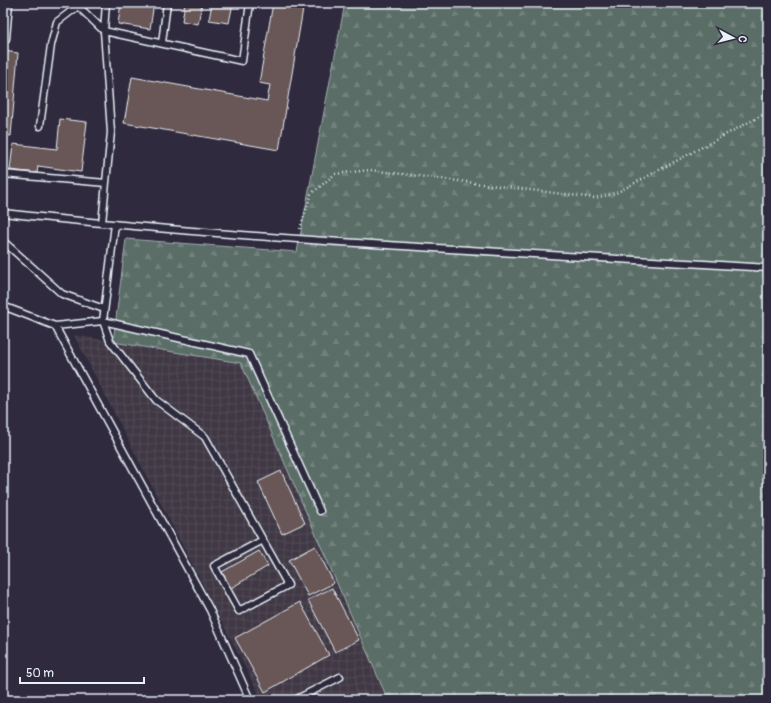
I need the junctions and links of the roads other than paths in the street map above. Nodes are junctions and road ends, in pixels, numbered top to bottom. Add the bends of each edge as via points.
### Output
1 (9, 3) edge
2 (106, 3) edge
3 (167, 3) edge
4 (250, 3) edge
5 (76, 4) edge
6 (104, 31) junction
7 (3, 41) edge
8 (162, 43) junction
9 (40, 126) dead end
10 (3, 174) edge
11 (106, 183) junction
12 (3, 213) edge
13 (102, 223) junction
14 (115, 224) junction
15 (3, 241) edge
16 (768, 268) edge
17 (3, 306) edge
18 (104, 309) junction
19 (102, 321) junction
20 (55, 326) junction
21 (320, 511) dead end
22 (263, 540) junction
23 (340, 677) dead end
24 (250, 700) edge
25 (295, 700) edge

1 - 7 lane via 6,39
2 - 6 lane
3 - 8 lane
4 - 8 lane via 242,61
5 - 6 lane
5 - 9 lane via 57,22 51,45
6 - 8 lane
6 - 11 lane via 111,132
10 - 11 lane
11 - 13 lane
12 - 13 lane
13 - 14 lane
14 - 16 lane via 296,239
14 - 18 lane
15 - 18 lane via 62,294
17 - 20 lane
18 - 19 lane
19 - 20 lane
19 - 21 lane via 249,354
19 - 22 lane via 110,341 156,400 205,437
20 - 24 lane via 210,610
22 - 22 lane via 288,585 239,611 214,566
23 - 25 lane

